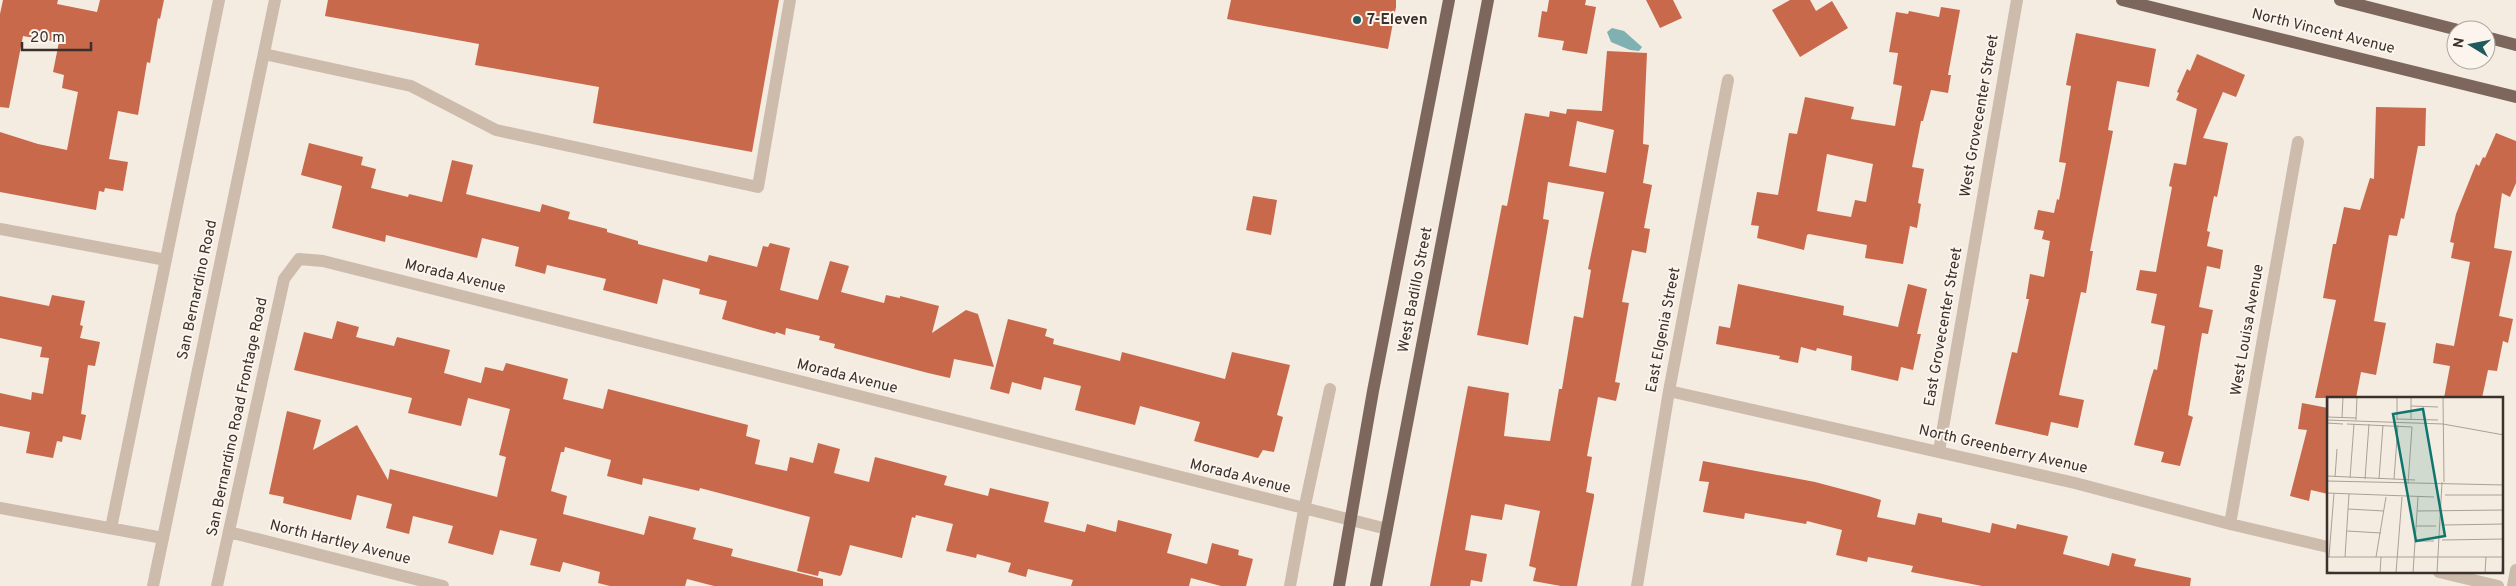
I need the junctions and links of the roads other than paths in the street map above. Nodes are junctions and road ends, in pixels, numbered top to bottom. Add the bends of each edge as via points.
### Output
1 (219, 0) edge
2 (275, 0) edge
3 (790, 0) edge
4 (1449, 0) edge
5 (1488, 0) edge
6 (2017, 0) edge
7 (2122, 0) edge
8 (2340, 0) edge
9 (2446, 27) edge
10 (2496, 40) edge
11 (2516, 45) edge
12 (264, 54) junction
13 (1728, 80) dead end
14 (2516, 97) edge
15 (2298, 142) dead end
16 (0, 229) edge
17 (1976, 237) joint
18 (299, 259) joint
19 (166, 260) junction
20 (1330, 389) dead end
21 (1669, 391) junction
22 (1939, 451) junction
23 (0, 508) edge
24 (1304, 510) junction
25 (1351, 522) junction
26 (2230, 524) junction
27 (111, 528) junction
28 (1386, 529) junction
29 (229, 532) junction
30 (163, 538) junction
31 (2327, 547) edge
32 (2516, 570) edge
33 (2447, 574) edge
34 (153, 586) edge
35 (217, 586) edge
36 (442, 586) edge
37 (1290, 586) edge
38 (1339, 586) edge
39 (1376, 586) edge
40 (1637, 586) edge
41 (2498, 586) edge
42 (2513, 586) edge

1 - 19 street
2 - 12 street, San Bernardino Road
3 - 12 street via 758,188 496,130 411,86
4 - 25 main road, West Badillo Street via 1373,391
5 - 28 main road, West Badillo Street
6 - 17 street, West Grovecenter Street
7 - 14 main road, North Vincent Avenue
8 - 9 main road
10 - 11 main road
12 - 30 street, San Bernardino Road
13 - 21 street, East Elgenia Street
15 - 26 street, West Louisa Avenue
16 - 19 street
17 - 22 street, East Grovecenter Street
18 - 24 street, Morada Avenue via 323,261
18 - 29 street, San Bernardino Road Frontage Road via 284,279
19 - 27 street
20 - 24 street
21 - 22 street, North Greenberry Avenue
21 - 40 street, East Elgenia Street
22 - 26 street, North Greenberry Avenue
23 - 27 street
24 - 25 street, Morada Avenue
24 - 37 street
25 - 28 street, Morada Avenue
25 - 38 main road, West Badillo Street
26 - 31 street, North Greenberry Avenue
27 - 30 street
28 - 39 main road, West Badillo Street
29 - 35 street, San Bernardino Road Frontage Road
29 - 36 street, North Hartley Avenue
30 - 34 street, San Bernardino Road
32 - 42 street
33 - 41 street

